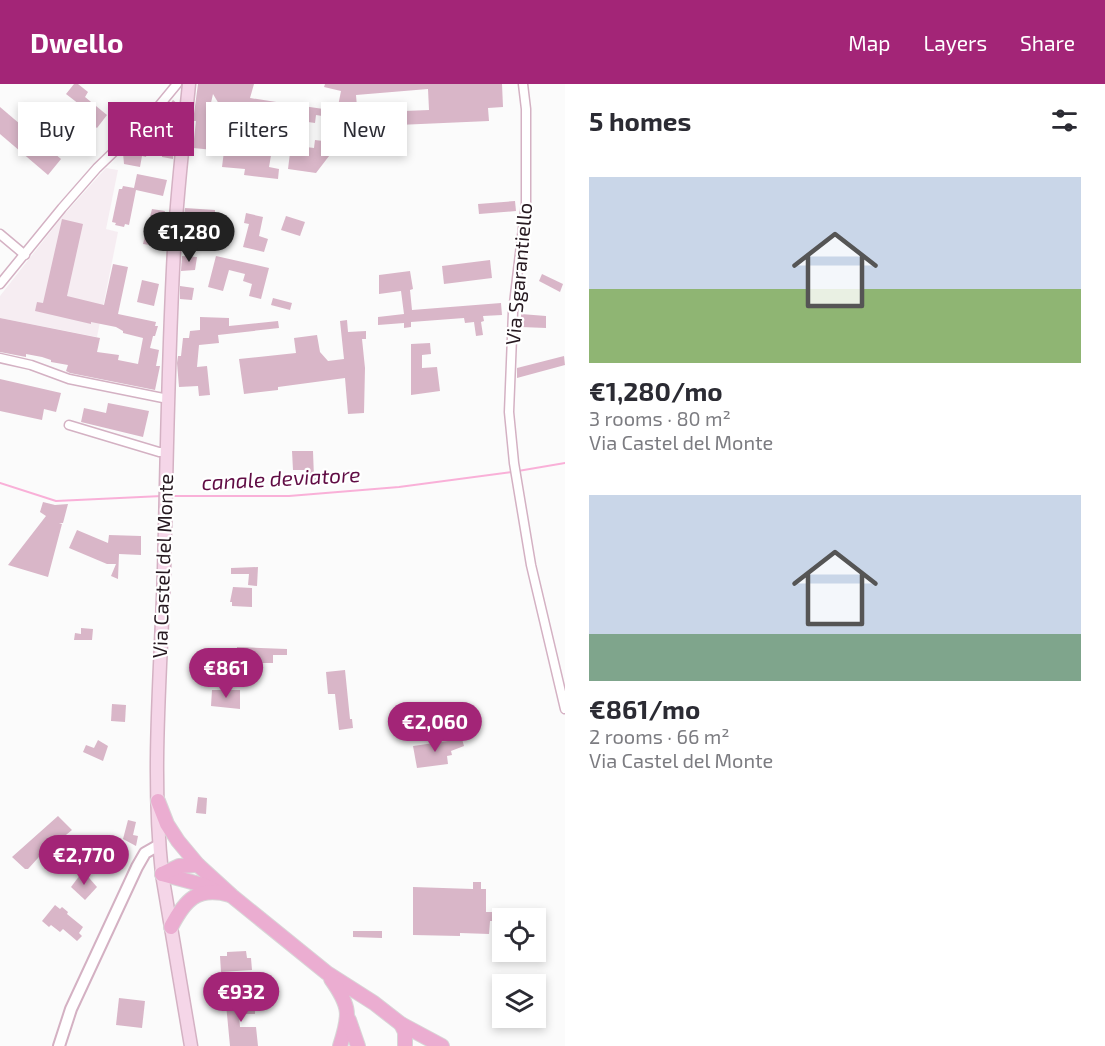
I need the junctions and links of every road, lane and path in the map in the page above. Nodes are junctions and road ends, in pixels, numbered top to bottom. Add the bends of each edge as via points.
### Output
1 (177, 84) edge
2 (189, 84) edge
3 (523, 84) edge
4 (0, 234) edge
5 (25, 255) junction
6 (0, 284) edge
7 (0, 358) edge
8 (168, 399) junction
9 (69, 425) dead end
10 (167, 452) junction
11 (565, 709) edge
12 (158, 801) junction
13 (159, 845) junction
14 (198, 865) junction
15 (162, 874) junction
16 (216, 891) junction
17 (232, 896) junction
18 (171, 927) junction
19 (327, 973) junction
20 (349, 1020) junction
21 (401, 1024) junction
22 (59, 1046) edge
23 (190, 1046) edge
24 (340, 1046) edge
25 (358, 1046) edge
26 (405, 1046) edge
27 (442, 1046) edge

1 - 5 street via 97,168
2 - 8 main road, Via Castel del Monte via 175,232
3 - 11 street, Via Sgarantiello via 526,203 513,312 509,405 517,484 538,602
4 - 5 street
5 - 6 street
7 - 8 street via 69,379
8 - 10 main road, Via Castel del Monte
9 - 10 street
10 - 12 main road, Via Castel del Monte via 157,690
12 - 13 main road, Via Castel del Monte
12 - 14 main road via 167,824
13 - 15 main road, Via Castel del Monte
13 - 22 street via 145,853 137,867 71,1010
14 - 15 main road via 179,866
14 - 17 main road
15 - 16 main road
15 - 18 main road, Via Castel del Monte
16 - 17 main road
16 - 18 main road via 189,901
17 - 19 main road
18 - 23 main road, Via Castel del Monte
19 - 20 main road via 340,991
19 - 21 main road
20 - 24 main road
20 - 25 main road
21 - 26 main road
21 - 27 main road

